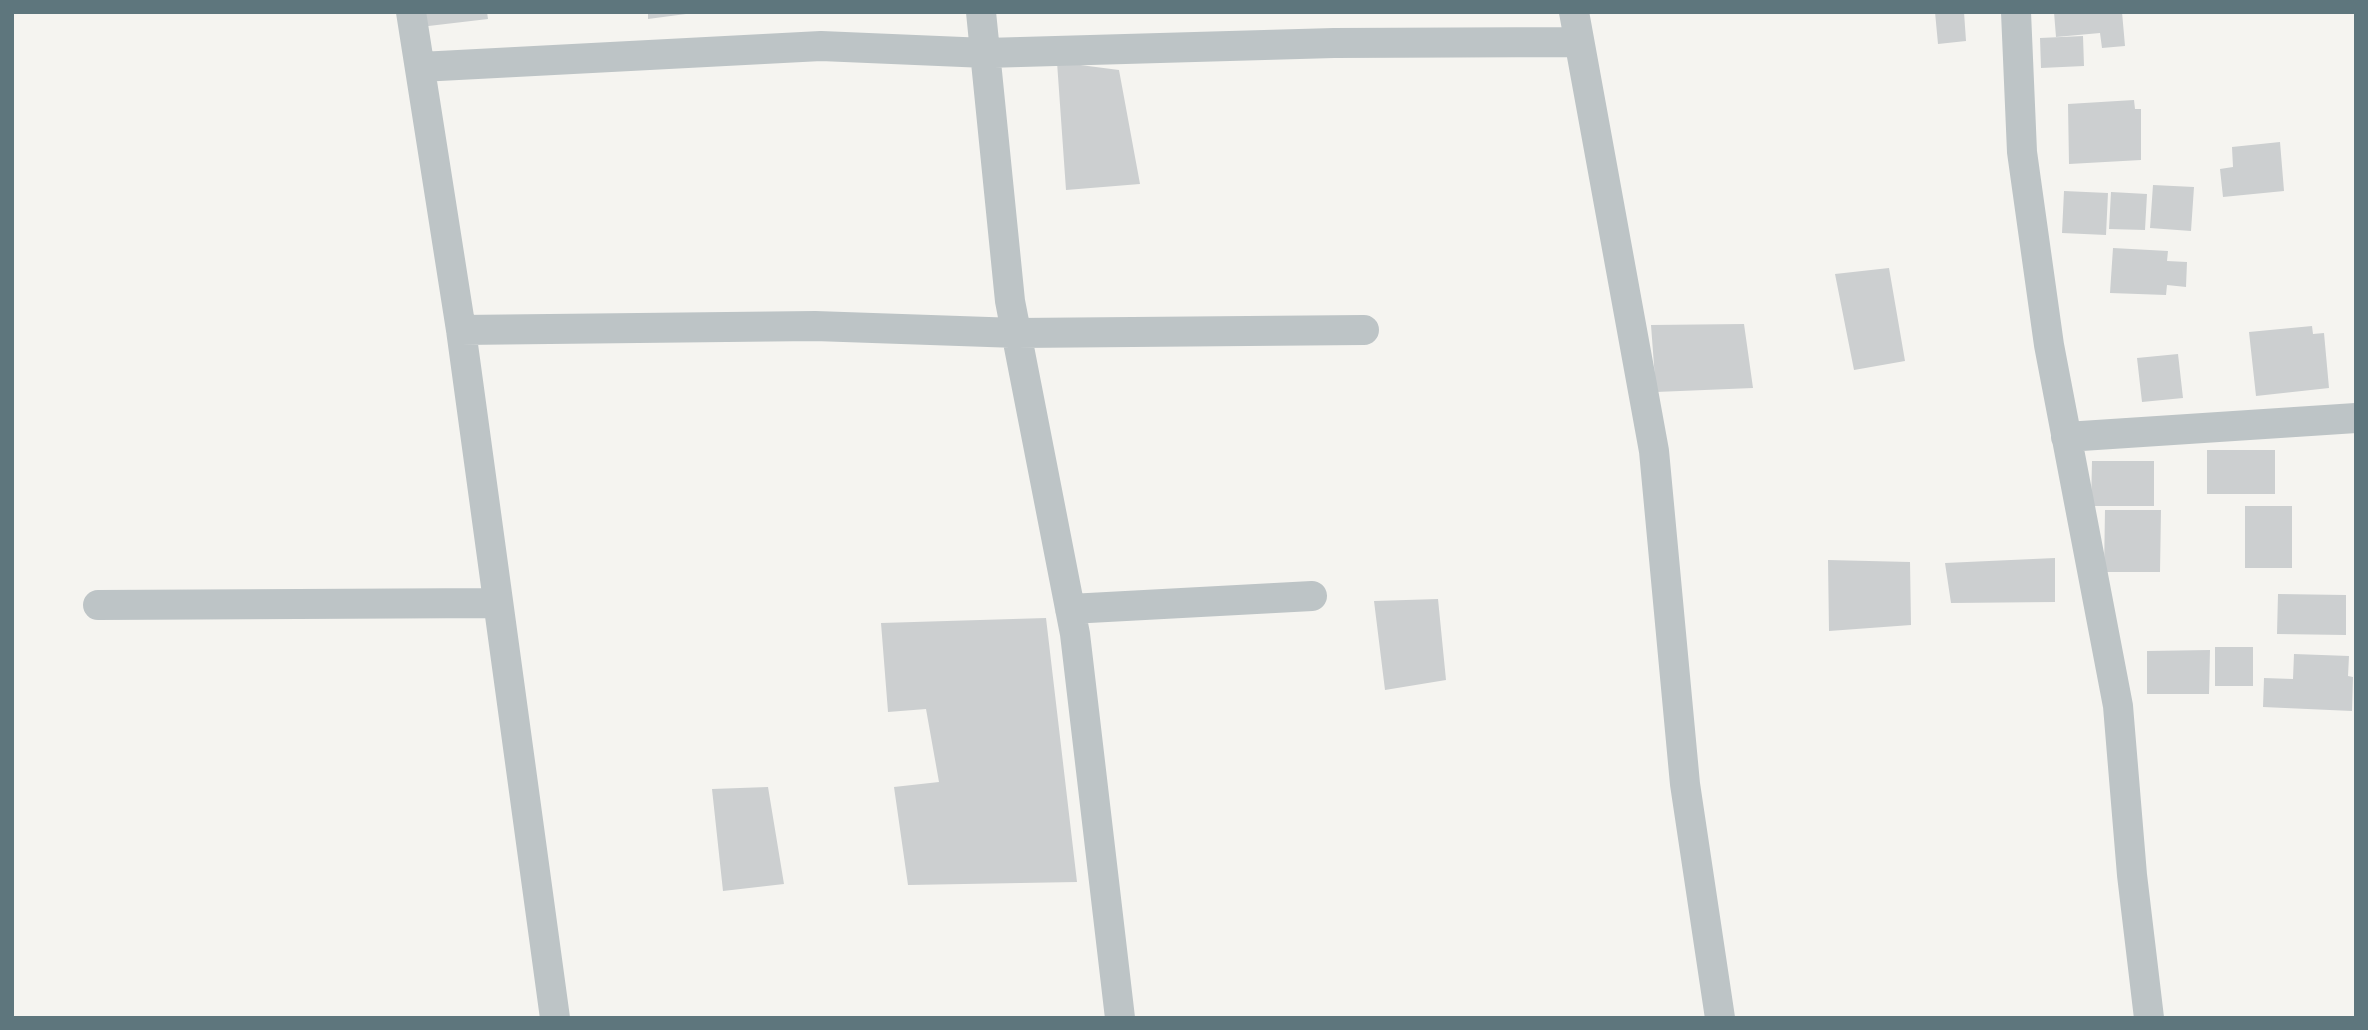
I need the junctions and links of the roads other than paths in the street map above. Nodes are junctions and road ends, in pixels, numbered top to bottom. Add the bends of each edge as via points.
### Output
1 (411, 12) edge
2 (981, 12) edge
3 (1574, 12) edge
4 (2016, 12) edge
5 (1579, 42) junction
6 (986, 53) junction
7 (419, 67) junction
8 (461, 330) junction
9 (1364, 330) dead end
10 (1017, 333) junction
11 (2356, 418) edge
12 (2066, 437) junction
13 (1312, 596) dead end
14 (497, 603) junction
15 (98, 605) dead end
16 (1070, 609) junction
17 (555, 1018) edge
18 (1120, 1018) edge
19 (1720, 1018) edge
20 (2149, 1018) edge

1 - 7 street
2 - 6 street
3 - 5 street
4 - 12 street via 2022,152
5 - 6 street via 1334,43
5 - 19 street via 1654,451 1685,784
6 - 7 street via 821,46
6 - 10 street
7 - 8 street
8 - 10 street via 816,326
8 - 14 street
9 - 10 street
10 - 16 street
11 - 12 street
12 - 20 street via 2118,706
13 - 16 street
14 - 15 street
14 - 17 street
16 - 18 street

